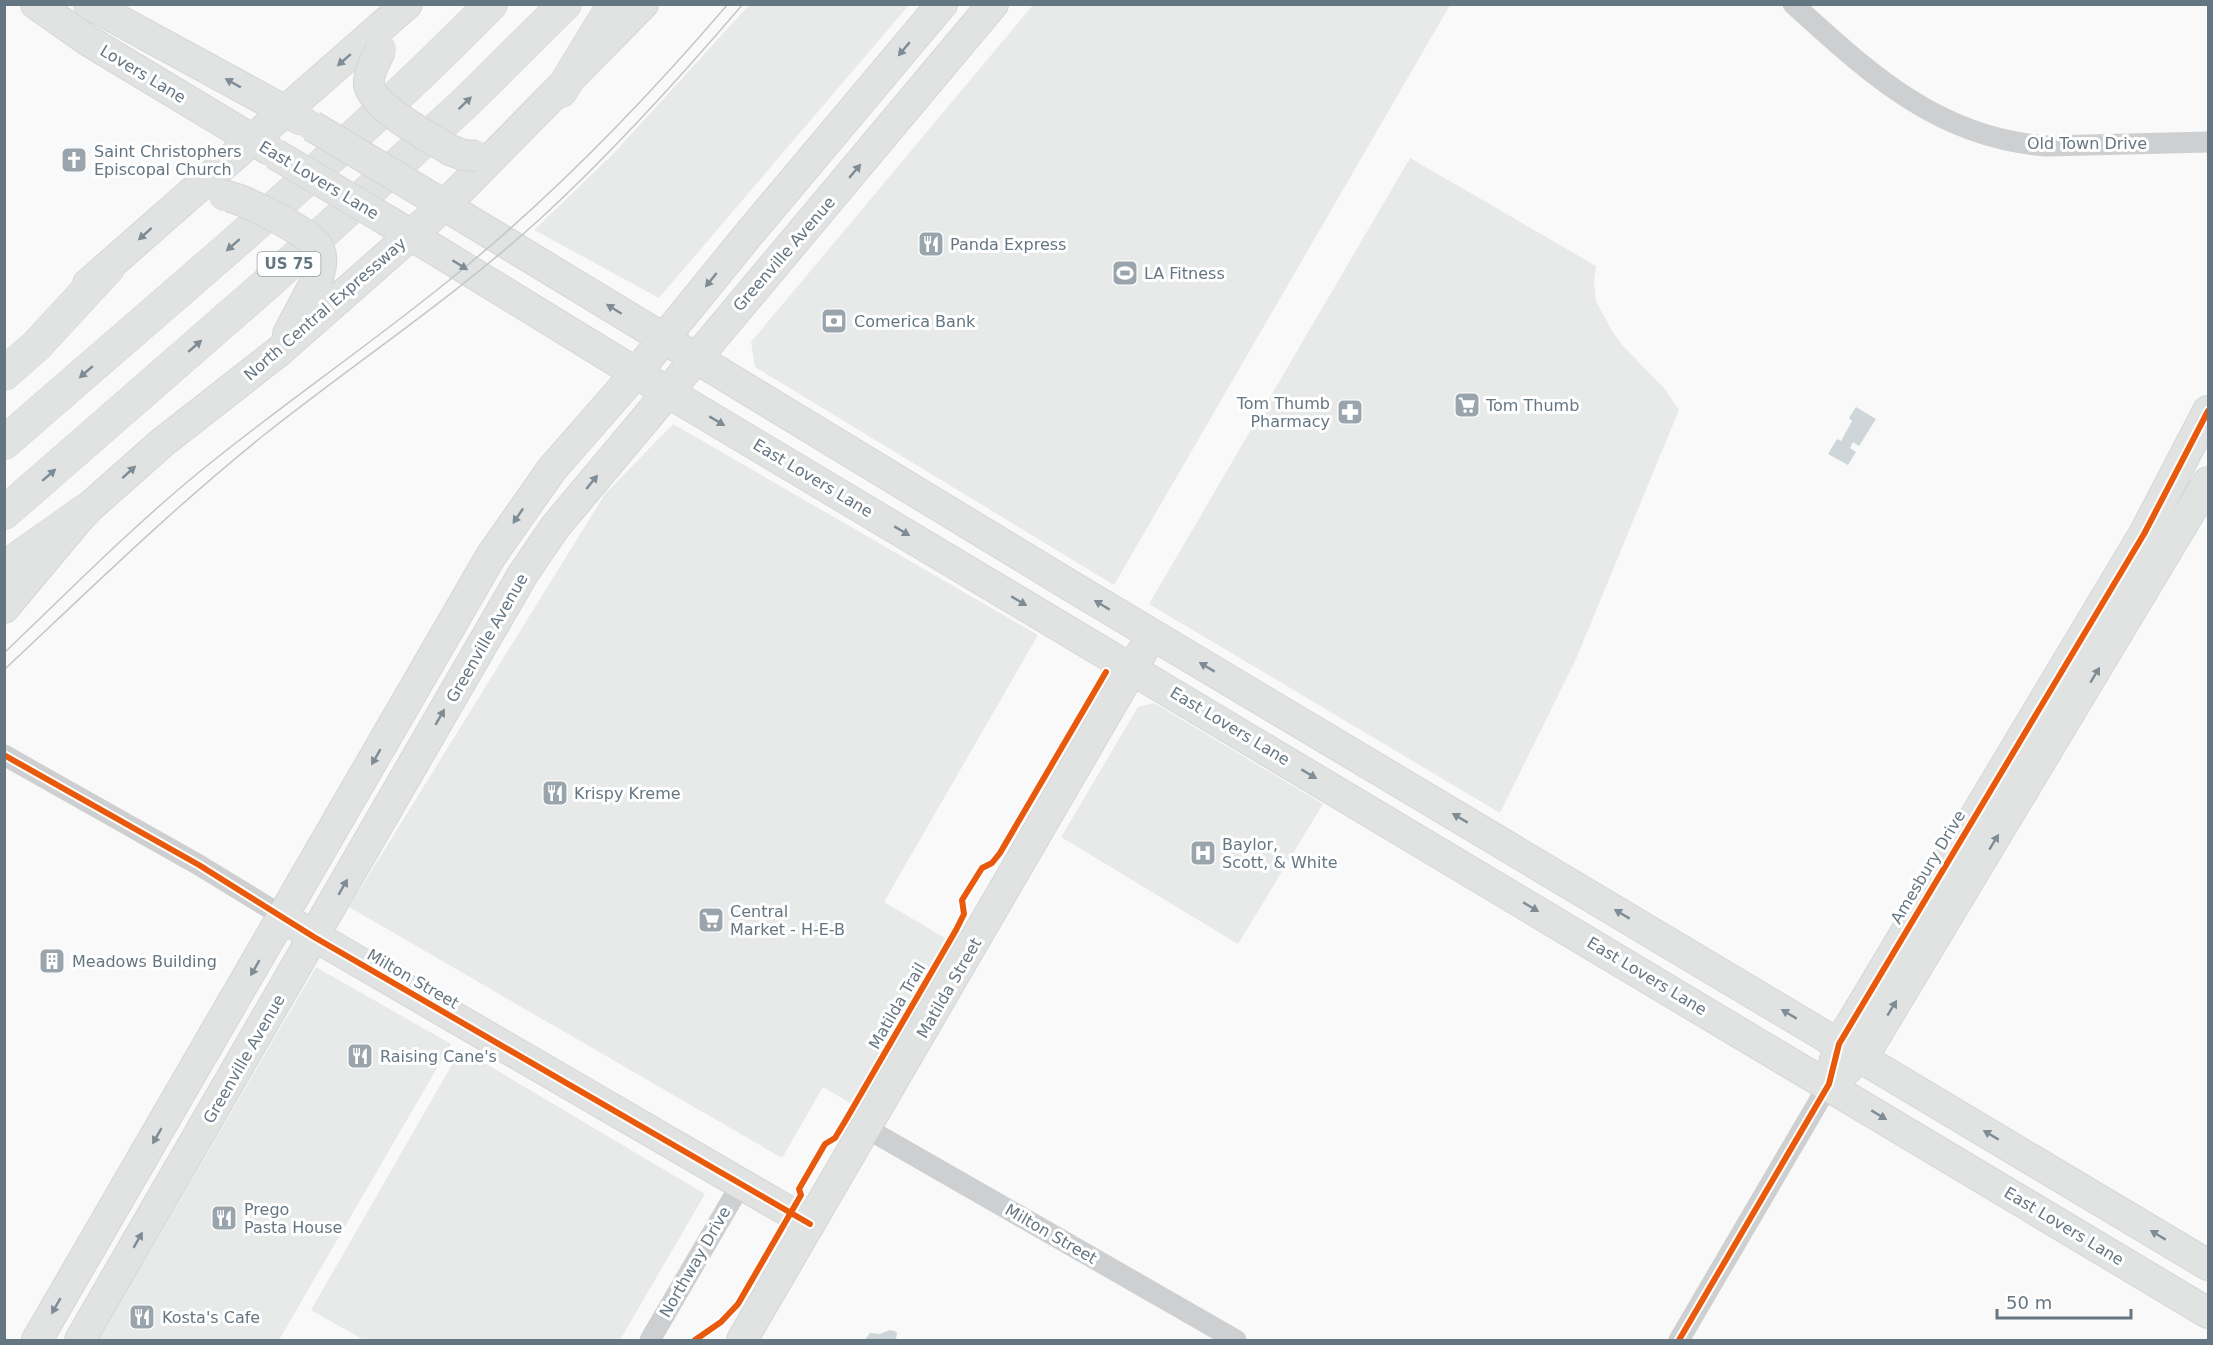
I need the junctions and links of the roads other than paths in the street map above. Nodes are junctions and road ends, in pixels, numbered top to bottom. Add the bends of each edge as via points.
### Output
1 (36, 4) edge
2 (90, 4) edge
3 (491, 4) edge
4 (565, 4) edge
5 (614, 4) edge
6 (643, 4) edge
7 (942, 4) edge
8 (993, 4) edge
9 (1793, 4) edge
10 (392, 25) edge
11 (561, 90) junction
12 (285, 111) junction
13 (510, 141) junction
14 (2208, 142) edge
15 (264, 147) junction
16 (434, 199) junction
17 (180, 203) junction
18 (399, 228) junction
19 (108, 268) junction
20 (664, 339) junction
21 (4, 352) edge
22 (278, 352) junction
23 (694, 359) junction
24 (636, 373) junction
25 (4, 374) edge
26 (667, 391) junction
27 (2207, 416) edge
28 (4, 443) edge
29 (2208, 482) edge
30 (85, 511) junction
31 (4, 513) edge
32 (4, 568) edge
33 (4, 608) edge
34 (1153, 634) junction
35 (1133, 668) junction
36 (2026, 730) junction
37 (2052, 745) junction
38 (4, 755) edge
39 (1499, 841) junction
40 (1480, 876) junction
41 (284, 917) junction
42 (314, 937) junction
43 (1850, 1051) junction
44 (1829, 1084) junction
45 (866, 1128) junction
46 (741, 1184) junction
47 (810, 1224) junction
48 (2208, 1265) edge
49 (76, 1272) junction
50 (109, 1291) junction
51 (2208, 1313) edge
52 (37, 1341) edge
53 (80, 1341) edge
54 (650, 1341) edge
55 (742, 1341) edge
56 (1236, 1341) edge
57 (1679, 1341) edge

1 - 15 main road, Lovers Lane via 87,40
12 -> 2 main road, Lovers Lane
3 -> 28 highway, US 75 via 244,235
31 -> 4 highway, US 75 via 279,273 464,104
5 - 11 highway
6 - 11 main road, North Central Expressway
7 -> 20 main road
23 -> 8 main road, Greenville Avenue
9 - 14 street, Old Town Drive via 1868,72 1901,96 1935,116 1980,133 2047,146
10 -> 12 main road
10 - 13 main road, bridge via 371,70 369,85 377,102 463,155 477,156
11 - 13 main road, North Central Expressway
12 - 15 main road
12 - 16 main road, bridge
13 - 16 main road, North Central Expressway
15 - 17 main road
15 - 18 main road, East Lovers Lane, bridge
16 - 18 main road, North Central Expressway
20 -> 16 main road
17 -> 19 main road
17 - 22 main road, bridge via 224,196 240,198 313,240 321,257 318,277
18 - 22 main road, North Central Expressway
18 -> 24 main road, East Lovers Lane
19 - 21 main road
19 - 25 highway via 36,346
20 - 23 main road
20 - 24 main road
30 -> 22 main road, North Central Expressway via 163,442
23 - 26 main road, Greenville Avenue
34 -> 23 main road
24 - 26 main road, East Lovers Lane
24 -> 41 main road via 552,469 491,556
26 -> 35 main road, East Lovers Lane
42 -> 26 main road, Greenville Avenue via 523,574 555,527
27 - 36 main road, Amesbury Drive via 2144,534
37 -> 29 main road, Amesbury Drive
30 - 32 highway
30 - 33 main road, North Central Expressway
34 - 35 main road, Matilda Street
39 -> 34 main road
35 -> 40 main road, East Lovers Lane
35 - 45 main road, Matilda Street
36 - 37 main road
36 - 43 main road, Amesbury Drive
43 -> 37 main road, Amesbury Drive
38 - 41 street, Milton Street
39 - 40 main road
43 -> 39 main road
40 -> 44 main road, East Lovers Lane
41 - 42 main road, Milton Street
41 -> 49 main road
42 - 46 main road, Milton Street
50 -> 42 main road, Greenville Avenue
43 - 44 main road, Amesbury Drive
48 -> 43 main road
44 -> 51 main road, East Lovers Lane
44 - 57 street, Amesbury Drive
45 - 47 main road, Matilda Street
45 - 56 street, Milton Street
46 - 47 main road, Milton Street
46 - 54 street, Northway Drive
47 - 55 main road, Matilda Street
49 - 50 main road
49 -> 52 main road
50 - 53 main road, Greenville Avenue

